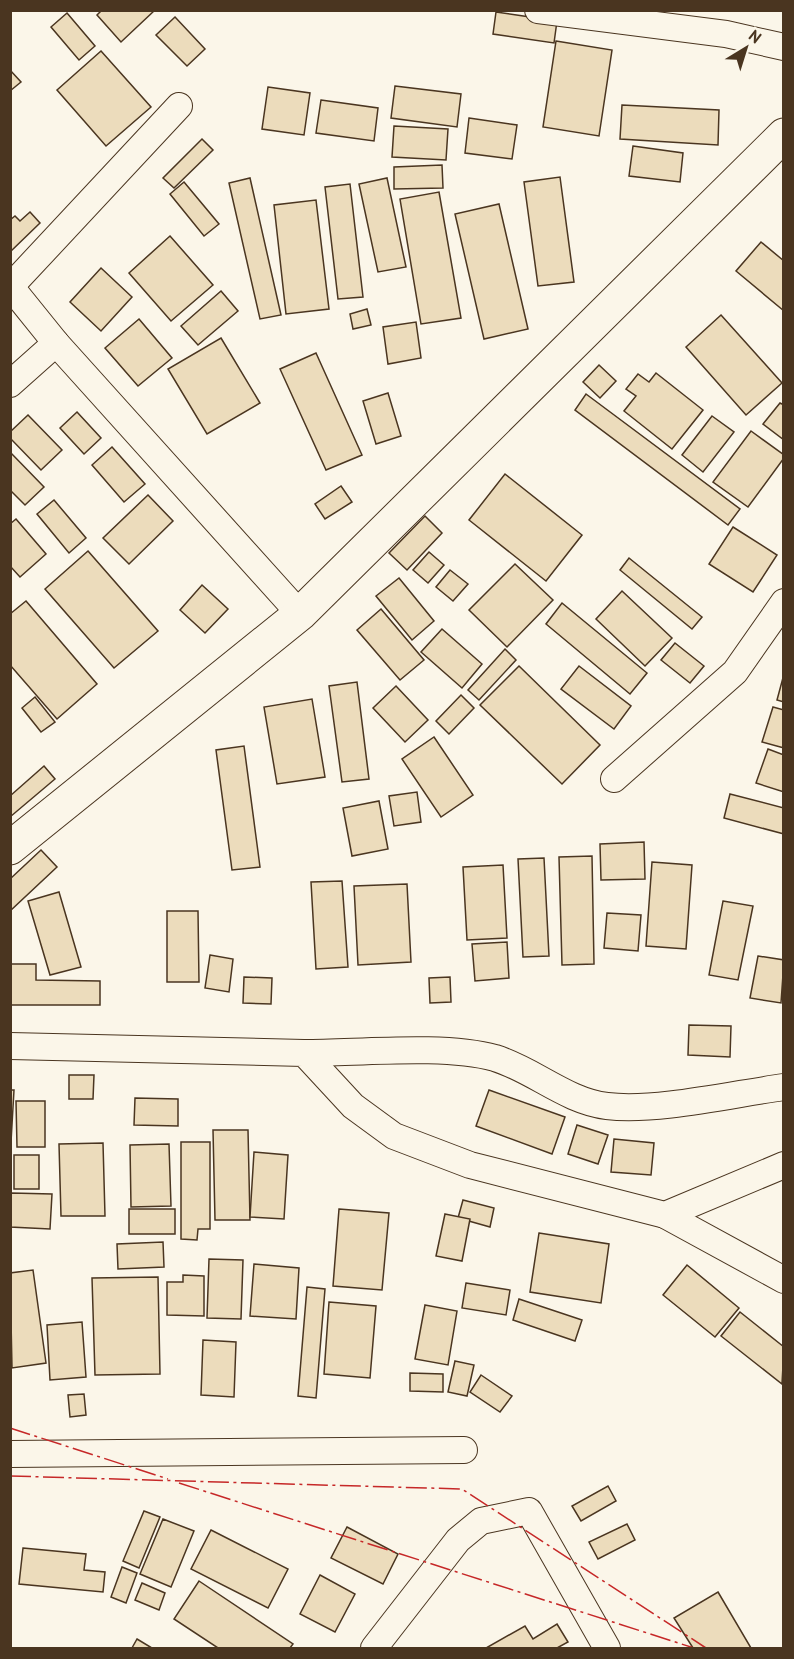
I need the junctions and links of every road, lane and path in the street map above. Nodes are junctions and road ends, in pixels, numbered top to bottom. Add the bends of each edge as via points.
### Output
1 (538, 10) edge
2 (783, 47) edge
3 (179, 106) dead end
4 (783, 135) edge
5 (11, 286) edge
6 (56, 343) junction
7 (10, 384) edge
8 (783, 602) edge
9 (300, 614) junction
10 (614, 779) dead end
11 (10, 848) edge
12 (10, 1046) edge
13 (304, 1053) junction
14 (783, 1087) edge
15 (783, 1166) edge
16 (665, 1215) junction
17 (783, 1280) edge
18 (464, 1450) dead end
19 (10, 1454) edge
20 (374, 1648) edge
21 (607, 1648) edge

1 - 2 street via 726,34
3 - 5 street
4 - 9 main road
5 - 6 street
6 - 7 street
6 - 9 street
8 - 10 street via 735,672
9 - 11 main road
12 - 13 street
13 - 14 street via 476,1054 498,1059 581,1100 607,1106 637,1108
13 - 16 street via 353,1106 394,1136 470,1165
15 - 16 street
16 - 17 street
18 - 19 street
20 - 21 street via 458,1540 481,1521 529,1511

